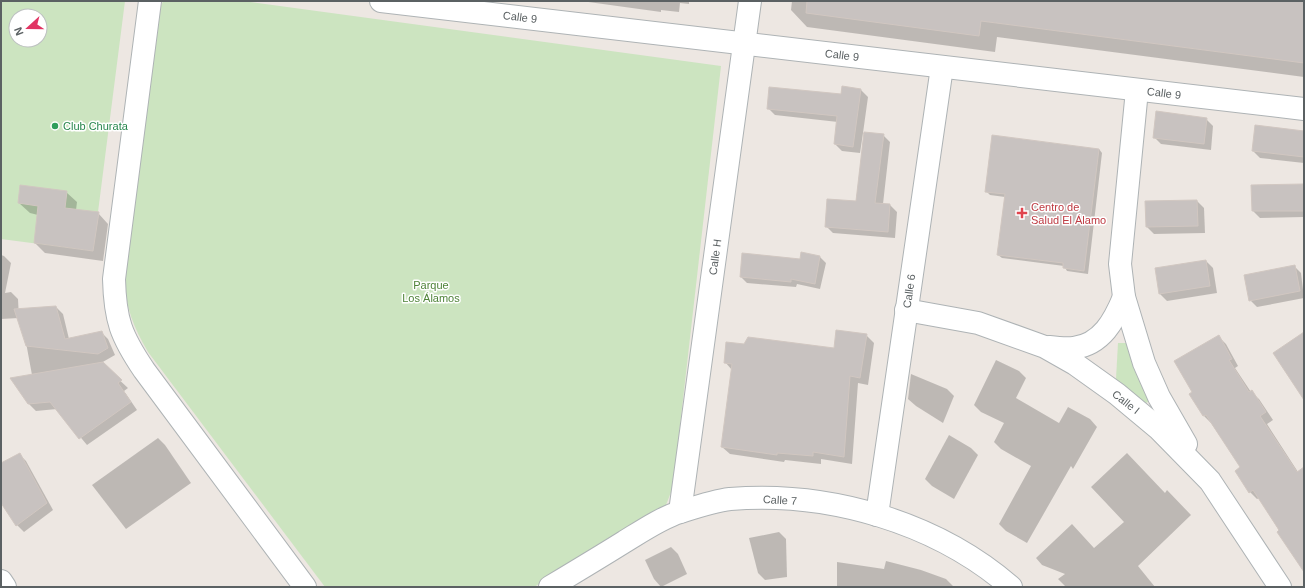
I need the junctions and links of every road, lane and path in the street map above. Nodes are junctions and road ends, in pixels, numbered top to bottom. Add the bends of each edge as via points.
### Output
1 (150, 1) edge
2 (380, 1) edge
3 (750, 1) edge
4 (744, 44) junction
5 (942, 67) junction
6 (1137, 90) junction
7 (1304, 109) edge
8 (1124, 297) junction
9 (906, 310) junction
10 (1046, 347) junction
11 (1210, 480) junction
12 (680, 512) junction
13 (877, 515) junction
14 (1, 581) edge
15 (5, 587) edge
16 (305, 587) edge
17 (550, 587) edge
18 (1011, 587) edge
19 (1280, 587) edge

1 - 16 street via 114,279 114,304 120,328 127,345 144,370
2 - 4 street, Calle 9
3 - 4 street, Calle H
4 - 5 street, Calle 9
4 - 12 street, Calle H
5 - 6 street, Calle 9
5 - 9 street, Calle 6
6 - 7 street, Calle 9
6 - 8 street via 1120,264
8 - 10 street via 1114,319 1102,335 1089,344 1073,348
8 - 11 street via 1144,363 1159,397
9 - 10 street, Calle I via 978,323
9 - 13 street, Calle 6
10 - 11 street, Calle I via 1075,364 1159,428
11 - 19 street, Calle I
12 - 13 street, Calle 7 via 729,500 779,498 831,504
12 - 17 street, Calle 7 via 643,530
13 - 18 street, Calle 7 via 917,529 960,551
14 - 15 street

